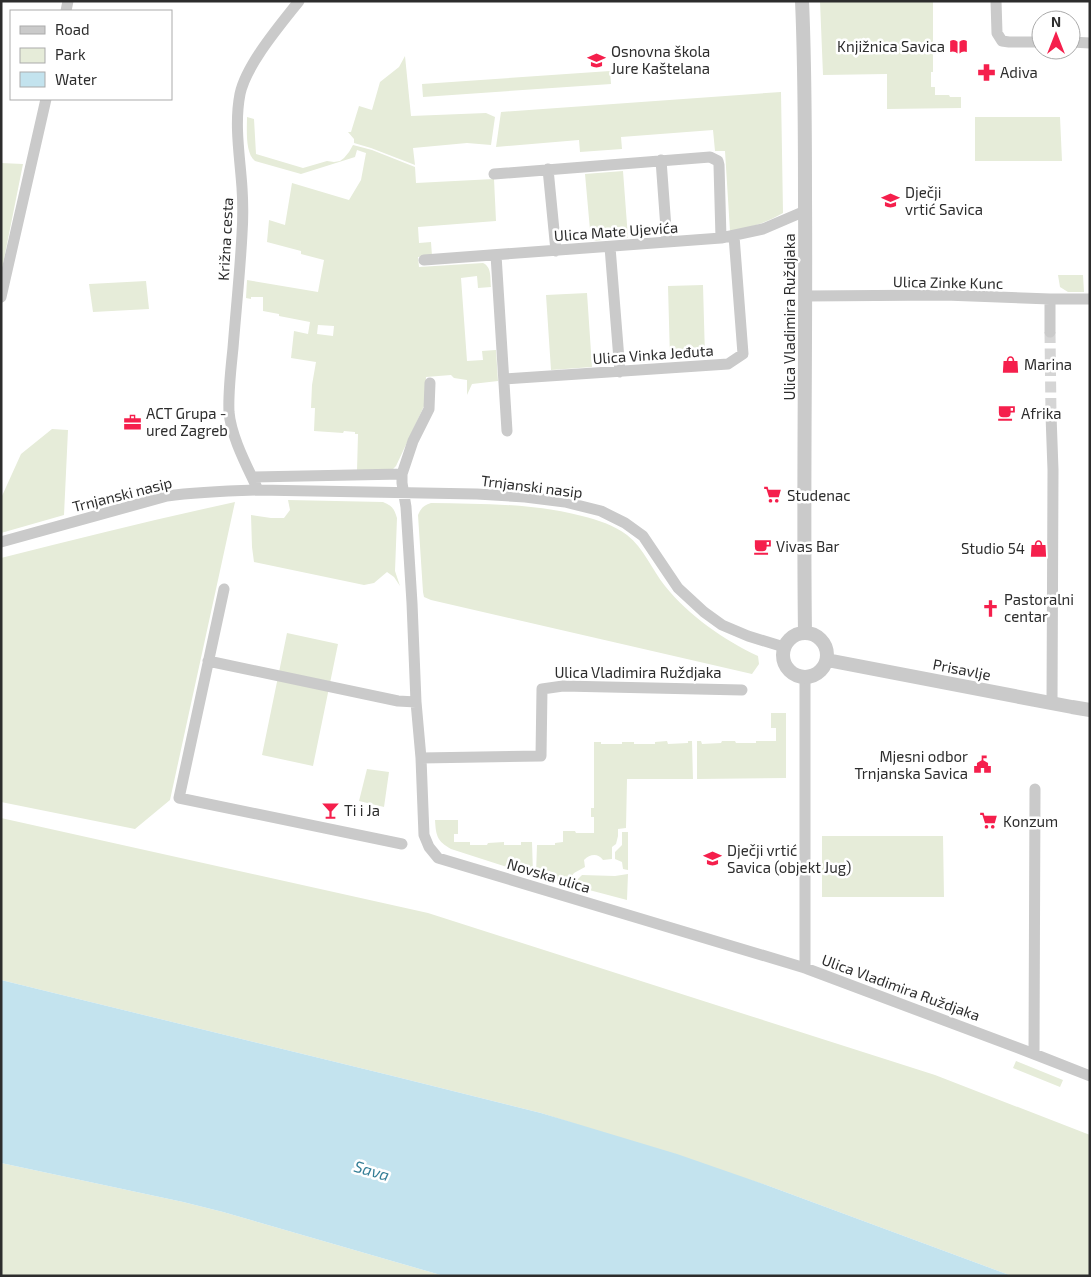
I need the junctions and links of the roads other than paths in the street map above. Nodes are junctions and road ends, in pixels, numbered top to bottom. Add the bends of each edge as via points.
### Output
1 (299, 1) edge
2 (802, 1) edge
3 (996, 1) edge
4 (1031, 42) edge
5 (46, 100) edge
6 (661, 160) junction
7 (548, 169) junction
8 (494, 174) dead end
9 (806, 211) junction
10 (734, 236) junction
11 (721, 238) junction
12 (668, 242) junction
13 (610, 247) junction
14 (556, 251) junction
15 (496, 255) junction
16 (424, 260) dead end
17 (806, 296) junction
18 (1, 297) edge
19 (1050, 299) junction
20 (1090, 299) edge
21 (1050, 332) tunnel mouth
22 (620, 372) junction
23 (504, 379) junction
24 (430, 383) dead end
25 (1051, 415) tunnel mouth
26 (507, 431) dead end
27 (402, 474) junction
28 (252, 477) junction
29 (258, 490) junction
30 (403, 493) junction
31 (1, 542) edge
32 (224, 589) dead end
33 (805, 633) junction
34 (784, 647) junction
35 (208, 660) junction
36 (827, 660) junction
37 (805, 677) junction
38 (742, 690) dead end
39 (416, 702) junction
40 (1052, 704) junction
41 (1090, 710) edge
42 (421, 758) junction
43 (1036, 789) dead end
44 (402, 844) dead end
45 (805, 968) junction
46 (1034, 1054) junction
47 (1090, 1076) edge

1 - 28 street, Križna cesta via 246,76 238,107 242,235 229,413
2 - 9 street, Ulica Vladimira Ruždjaka
3 - 4 street via 997,33 1002,40
5 - 18 street
6 - 7 street
6 - 11 street via 710,157 718,161
6 - 12 street
7 - 8 street
7 - 14 street
9 - 10 street, Ulica Mate Ujevića via 763,229
9 - 17 street, Ulica Vladimira Ruždjaka
10 - 11 street, Ulica Mate Ujevića
10 - 22 street, Ulica Vinka Jeđuta via 743,354 728,364
11 - 12 street, Ulica Mate Ujevića
12 - 13 street, Ulica Mate Ujevića
13 - 14 street, Ulica Mate Ujevića
13 - 22 street
14 - 15 street, Ulica Mate Ujevića
15 - 16 street, Ulica Mate Ujevića
15 - 23 street
17 - 19 street, Ulica Zinke Kunc via 945,295
17 - 33 street, Ulica Vladimira Ruždjaka
19 - 20 street, Ulica Zinke Kunc
19 - 21 street
22 - 23 street, Ulica Vinka Jeđuta
23 - 26 street
24 - 27 street via 429,409 413,441
25 - 40 street
27 - 28 street
27 - 30 street
28 - 29 street, Križna cesta
29 - 30 street, Trnjanski nasip
29 - 31 street, Trnjanski nasip via 167,496
30 - 34 street, Trnjanski nasip via 525,497 601,511 644,536 678,588 704,612 722,625
30 - 39 street, Novska ulica
32 - 35 street
33 - 34 street via 792,637
33 - 36 street via 818,636 828,653
34 - 37 street via 787,668 791,673
35 - 39 street
35 - 44 street via 179,798
36 - 37 street via 819,673
36 - 40 street, Prisavlje
37 - 45 street, Ulica Vladimira Ruždjaka
38 - 42 street, Ulica Vladimira Ruždjaka via 563,686 542,689 542,756
39 - 42 street, Novska ulica
40 - 41 street, Prisavlje
42 - 45 street, Novska ulica via 424,835 438,858
43 - 46 street
45 - 46 street, Ulica Vladimira Ruždjaka
46 - 47 street, Ulica Vladimira Ruždjaka

